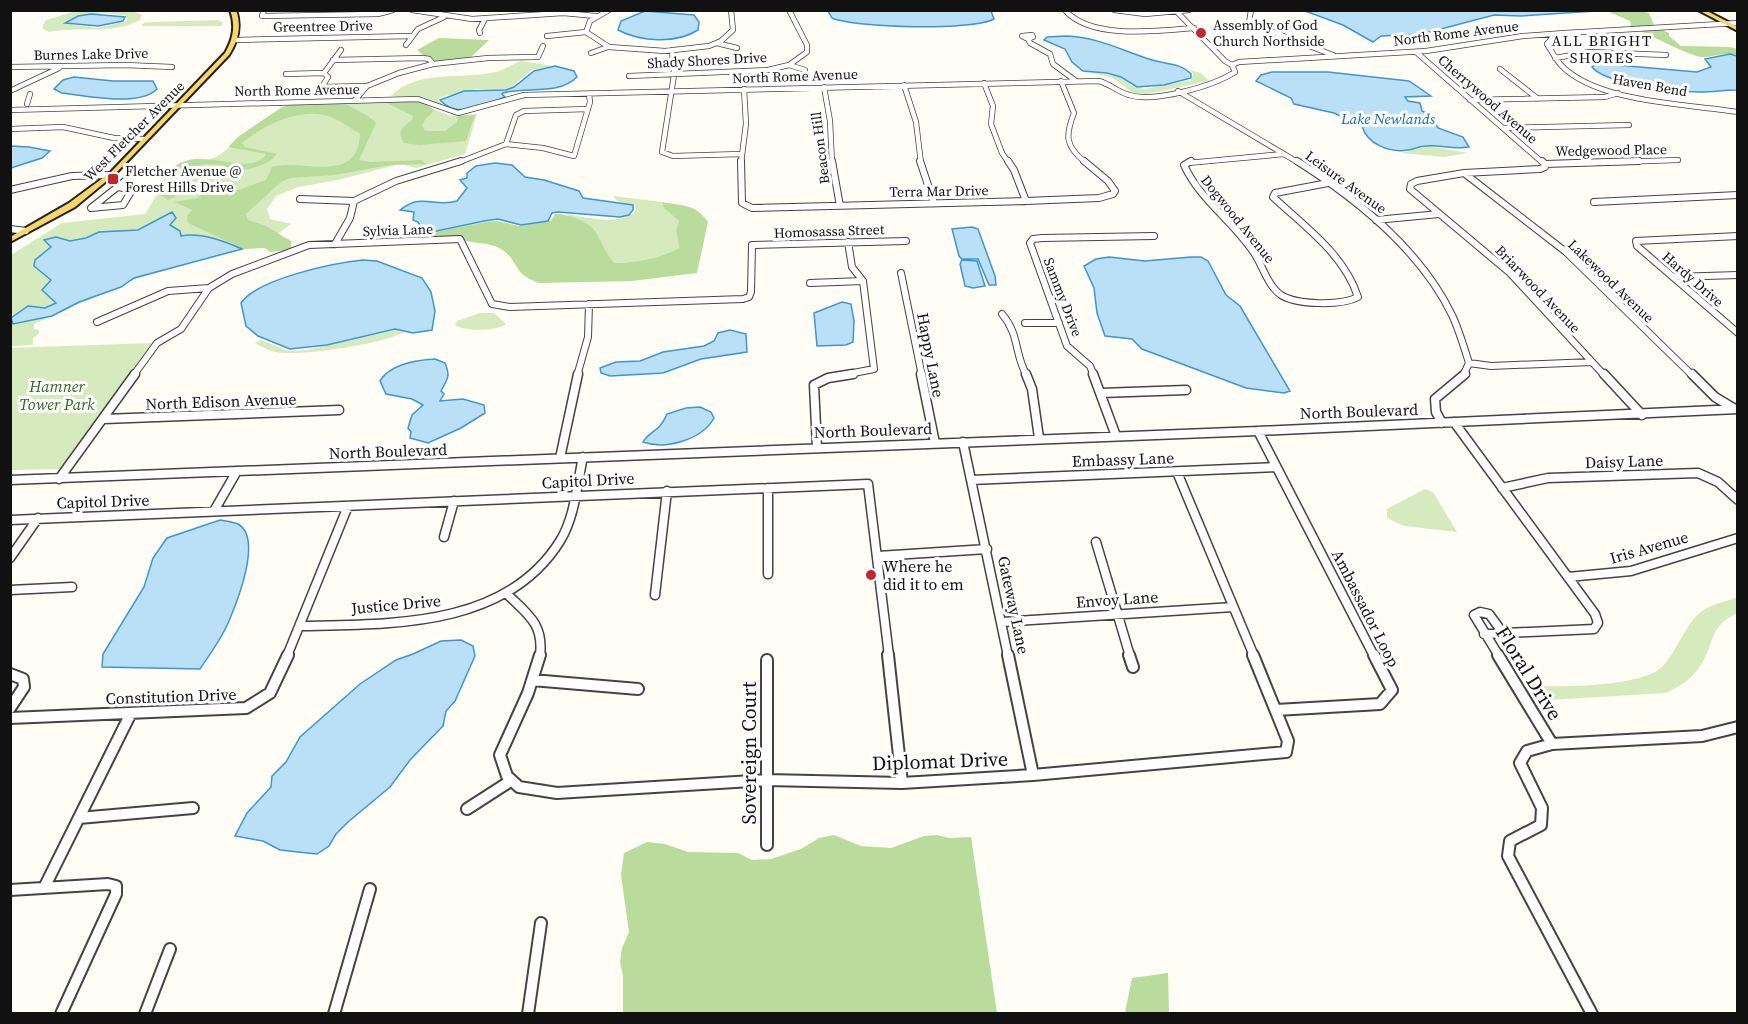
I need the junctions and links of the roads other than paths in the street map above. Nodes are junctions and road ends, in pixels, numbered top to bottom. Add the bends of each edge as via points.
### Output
1 (264, 10) edge
2 (393, 10) edge
3 (412, 10) edge
4 (609, 10) edge
5 (731, 10) edge
6 (789, 10) edge
7 (1065, 10) edge
8 (1114, 10) edge
9 (1189, 10) edge
10 (1251, 10) edge
11 (1700, 10) edge
12 (1708, 10) edge
13 (234, 11) edge
14 (1178, 13) junction
15 (596, 16) junction
16 (444, 17) junction
17 (485, 19) junction
18 (1736, 25) edge
19 (1194, 28) junction
20 (586, 32) junction
21 (480, 33) dead end
22 (1565, 33) junction
23 (1541, 35) junction
24 (411, 36) junction
25 (547, 36) dead end
26 (1552, 38) junction
27 (1028, 39) dead end
28 (235, 40) junction
29 (717, 43) junction
30 (406, 45) dead end
31 (543, 46) dead end
32 (608, 47) junction
33 (736, 48) dead end
34 (341, 50) dead end
35 (672, 50) junction
36 (1416, 52) junction
37 (591, 53) dead end
38 (1666, 55) dead end
39 (1336, 56) junction
40 (1555, 58) junction
41 (333, 60) junction
42 (433, 64) junction
43 (1232, 64) junction
44 (789, 65) junction
45 (64, 66) junction
46 (10, 67) edge
47 (172, 67) dead end
48 (1500, 69) dead end
49 (805, 70) dead end
50 (324, 73) junction
51 (286, 74) dead end
52 (674, 75) junction
53 (629, 76) dead end
54 (1062, 81) junction
55 (1076, 81) junction
56 (984, 83) junction
57 (904, 85) junction
58 (367, 86) junction
59 (824, 87) junction
60 (744, 89) junction
61 (10, 91) edge
62 (671, 91) junction
63 (1178, 91) junction
64 (598, 93) junction
65 (1618, 93) junction
66 (30, 94) dead end
67 (589, 94) junction
68 (1537, 98) junction
69 (355, 100) junction
70 (1470, 100) junction
71 (590, 102) junction
72 (27, 104) junction
73 (90, 104) dead end
74 (176, 106) junction
75 (588, 109) junction
76 (10, 110) edge
77 (20, 110) junction
78 (1737, 112) edge
79 (1629, 125) dead end
80 (1503, 128) junction
81 (10, 129) edge
82 (144, 139) junction
83 (506, 144) junction
84 (741, 154) junction
85 (1284, 154) junction
86 (1678, 160) dead end
87 (1545, 164) junction
88 (135, 173) dead end
89 (1464, 173) junction
90 (110, 175) junction
91 (1328, 183) junction
92 (119, 187) junction
93 (1410, 189) joint
94 (10, 190) edge
95 (1737, 195) edge
96 (300, 199) dead end
97 (354, 201) junction
98 (1026, 201) junction
99 (1594, 202) dead end
100 (933, 203) junction
101 (840, 206) junction
102 (1439, 214) junction
103 (1376, 220) junction
104 (10, 229) edge
105 (26, 231) junction
106 (1154, 236) dead end
107 (1737, 236) edge
108 (10, 240) edge
109 (906, 241) dead end
110 (848, 242) junction
111 (335, 244) junction
112 (752, 245) joint
113 (901, 273) dead end
114 (1737, 275) edge
115 (1673, 277) junction
116 (863, 281) junction
117 (810, 283) dead end
118 (209, 288) junction
119 (589, 304) junction
120 (1002, 314) dead end
121 (97, 322) dead end
122 (1059, 322) junction
123 (1025, 323) dead end
124 (1737, 333) edge
125 (1592, 362) junction
126 (1469, 363) junction
127 (1186, 390) dead end
128 (1101, 393) junction
129 (339, 410) dead end
130 (1737, 410) edge
131 (1642, 415) junction
132 (104, 419) junction
133 (1455, 422) junction
134 (1442, 423) junction
135 (1258, 431) junction
136 (1116, 436) junction
137 (1039, 438) junction
138 (935, 442) junction
139 (963, 442) junction
140 (817, 447) junction
141 (583, 457) junction
142 (560, 458) junction
143 (1276, 467) junction
144 (237, 471) junction
145 (1177, 472) junction
146 (60, 479) junction
147 (10, 480) edge
148 (971, 480) junction
149 (768, 488) junction
150 (1502, 488) junction
151 (667, 491) junction
152 (574, 496) junction
153 (454, 501) junction
154 (1737, 501) edge
155 (348, 506) junction
156 (214, 511) junction
157 (38, 518) junction
158 (10, 520) edge
159 (444, 537) dead end
160 (1737, 538) edge
161 (1096, 542) dead end
162 (987, 549) junction
163 (878, 556) junction
164 (10, 558) edge
165 (768, 574) dead end
166 (1568, 577) junction
167 (72, 586) dead end
168 (10, 590) edge
169 (506, 593) junction
170 (655, 595) dead end
171 (1233, 607) junction
172 (1118, 613) junction
173 (1002, 622) junction
174 (301, 626) junction
175 (1503, 633) junction
176 (1484, 634) junction
177 (767, 660) dead end
178 (1133, 667) dead end
179 (10, 674) edge
180 (532, 680) junction
181 (638, 689) dead end
182 (10, 708) edge
183 (1276, 710) junction
184 (131, 713) junction
185 (10, 718) edge
186 (1737, 727) edge
187 (1552, 744) junction
188 (1033, 775) junction
189 (767, 780) junction
190 (509, 782) junction
191 (902, 783) junction
192 (193, 808) dead end
193 (467, 809) dead end
194 (79, 818) junction
195 (767, 845) dead end
196 (44, 888) junction
197 (370, 889) dead end
198 (10, 890) edge
199 (541, 923) dead end
200 (170, 949) dead end
201 (61, 1014) edge
202 (145, 1014) edge
203 (334, 1014) edge
204 (528, 1014) edge
205 (1592, 1014) edge

1 - 2 street via 262,16 378,14
3 - 16 street
4 - 15 street
5 - 29 street via 733,30
6 - 44 street, Shady Shores Drive via 807,45 807,52
7 - 19 street via 1075,21 1101,28
8 - 14 street
9 - 14 street
10 - 39 street via 1249,23
11 - 18 main road
12 - 18 main road
13 - 28 main road
14 - 19 street
15 - 17 street via 553,12
15 - 20 street via 587,24
16 - 17 street
16 - 24 street
17 - 21 street
18 - 22 street
19 - 43 street
20 - 25 street
20 - 32 street
22 - 23 street, North Rome Avenue
22 - 26 street
23 - 26 street
23 - 36 street, North Rome Avenue
24 - 28 street, Greentree Drive
24 - 30 street
26 - 40 street via 1546,44
27 - 55 street via 1050,54 1053,64
28 - 74 main road, West Fletcher Avenue via 227,54
29 - 33 street
29 - 35 street
31 - 42 street via 538,57
32 - 35 street via 629,51
32 - 37 street
34 - 41 street
35 - 52 street
36 - 39 street, North Rome Avenue
36 - 70 street, Cherrywood Avenue
38 - 40 street via 1590,52
39 - 43 street, North Rome Avenue
40 - 65 street, Haven Bend via 1576,78
41 - 42 street via 423,58
41 - 50 street
42 - 58 street
43 - 63 street, North Rome Avenue via 1232,76
44 - 49 street
44 - 52 street, Shady Shores Drive via 768,70
45 - 46 street, Burnes Lake Drive
45 - 47 street, Burnes Lake Drive
45 - 61 street
48 - 68 street
50 - 51 street
50 - 58 street via 328,77 322,87
52 - 53 street, Shady Shores Drive
52 - 62 street
54 - 55 street, North Rome Avenue
54 - 56 street, North Rome Avenue
54 - 98 street, Terra Mar Drive via 1074,113 1065,135 1071,149 1106,178 1115,191 1099,198
55 - 63 street, North Rome Avenue via 1106,82 1137,97
56 - 57 street, North Rome Avenue
56 - 98 street via 1002,153 1014,170
57 - 59 street, North Rome Avenue
57 - 100 street
58 - 69 street
59 - 60 street, North Rome Avenue
59 - 101 street, Beacon Hill
60 - 62 street, North Rome Avenue
60 - 84 street, Terra Mar Drive via 746,124
62 - 64 street, North Rome Avenue
62 - 84 street via 664,154
63 - 85 street, Leisure Avenue
64 - 67 street, North Rome Avenue
64 - 71 street
65 - 68 street via 1605,97
65 - 78 street, Haven Bend
66 - 72 street
67 - 69 street, North Rome Avenue via 515,96 458,113 441,110 426,100
67 - 71 street
68 - 70 street
69 - 74 street, North Rome Avenue
70 - 80 street, Cherrywood Avenue
71 - 75 street
72 - 73 street
72 - 77 street
74 - 77 street, North Rome Avenue
74 - 82 main road, West Fletcher Avenue
75 - 83 street via 524,111 516,115
75 - 83 street via 574,156
76 - 77 street, North Rome Avenue
79 - 80 street
80 - 87 street, Cherrywood Avenue
81 - 82 street via 63,127 114,138
82 - 90 main road, West Fletcher Avenue
83 - 97 street via 396,181
84 - 101 street, Terra Mar Drive via 742,202 747,207
85 - 91 street, Leisure Avenue
85 - 91 street, Dogwood Avenue via 1184,165 1207,203 1252,251 1279,293 1295,300 1336,303 1358,297 1318,238 1273,195
86 - 87 street, Wedgewood Place
87 - 89 street, Wedgewood Place via 1540,169
88 - 92 street
89 - 93 street, Wedgewood Place via 1417,181
89 - 130 street, Lakewood Avenue via 1566,252 1715,397
90 - 94 street via 86,173
90 - 105 main road, West Fletcher Avenue via 72,205
91 - 103 street, Leisure Avenue
92 - 92 street via 105,198 91,208 123,205 132,190
93 - 102 street, Briarwood Avenue
95 - 99 street
96 - 97 street
97 - 111 street via 350,218
98 - 100 street, Terra Mar Drive
100 - 101 street, Terra Mar Drive
102 - 103 street
102 - 125 street, Briarwood Avenue via 1510,273
103 - 126 street, Leisure Avenue via 1438,291
104 - 105 street
105 - 108 main road, West Fletcher Avenue
106 - 122 street, Sammy Drive via 1033,239 1029,243
107 - 115 street, Hardy Drive via 1636,241
109 - 110 street, Homosassa Street
110 - 112 street, Homosassa Street
110 - 116 street via 852,267
111 - 118 street, Sylvia Lane via 309,245 232,274
111 - 119 street, Sylvia Lane via 460,239 492,304
112 - 119 street, Sylvia Lane via 751,292 746,298
113 - 138 street, Happy Lane
114 - 115 street
115 - 124 street, Hardy Drive
116 - 117 street
116 - 140 street via 874,369 862,374 825,376 814,385
118 - 121 street via 168,291
118 - 132 street, Sylvia Lane via 181,329 157,343
119 - 142 street via 588,337
120 - 137 street via 1019,339 1019,356 1030,383
122 - 123 street
122 - 128 street, Sammy Drive via 1067,346 1090,366
125 - 126 street via 1491,366
125 - 131 street, Briarwood Avenue
126 - 134 street via 1464,376 1435,399
127 - 128 street
128 - 136 street, Sammy Drive
129 - 132 street, North Edison Avenue
130 - 131 street, North Boulevard
131 - 133 street, North Boulevard
132 - 146 street, Sylvia Lane
133 - 134 street, North Boulevard
133 - 150 street
134 - 135 street, North Boulevard
135 - 136 street, North Boulevard
135 - 143 street, Ambassador Loop
136 - 137 street, North Boulevard
137 - 139 street, North Boulevard
138 - 139 street, North Boulevard
138 - 140 street, North Boulevard
139 - 148 street, Gateway Lane
140 - 141 street, North Boulevard
141 - 142 street, North Boulevard
141 - 152 street, Justice Drive
142 - 144 street, North Boulevard
143 - 145 street, Embassy Lane
143 - 183 street, Ambassador Loop via 1392,690 1380,704
144 - 146 street, North Boulevard
144 - 156 street
145 - 148 street, Embassy Lane
145 - 171 street, Diplomat Drive
146 - 147 street, North Boulevard
148 - 162 street, Gateway Lane
149 - 151 street, Capitol Drive
149 - 163 street, Capitol Drive via 868,484
149 - 165 street
150 - 154 street, Daisy Lane via 1548,478 1698,473 1718,482
150 - 166 street
151 - 152 street, Capitol Drive
151 - 170 street
152 - 153 street, Capitol Drive
152 - 169 street, Justice Drive via 561,541 535,574
153 - 155 street, Capitol Drive
153 - 159 street
155 - 156 street, Capitol Drive
155 - 174 street, Constitution Drive
156 - 157 street, Capitol Drive
157 - 158 street, Capitol Drive
157 - 164 street
160 - 166 street, Iris Avenue via 1631,571
161 - 172 street
162 - 163 street
162 - 173 street, Gateway Lane
163 - 191 street, Capitol Drive
166 - 175 street via 1596,615 1597,626
167 - 168 street
169 - 174 street, Justice Drive via 471,608 424,620
169 - 180 street via 530,615 541,634 542,655
171 - 172 street, Envoy Lane
171 - 183 street, Diplomat Drive
172 - 173 street, Envoy Lane
172 - 178 street
173 - 188 street, Gateway Lane
174 - 184 street, Constitution Drive via 270,693 246,708
175 - 176 street
175 - 176 street, Floral Drive via 1489,614 1476,613 1474,618
176 - 187 street, Floral Drive
177 - 189 street, Sovereign Court
179 - 182 street via 23,679 24,687
180 - 181 street
180 - 190 street via 500,755
183 - 188 street, Diplomat Drive via 1288,741 1286,752
184 - 185 street, Constitution Drive
184 - 194 street
186 - 187 street via 1702,736
187 - 205 street, Floral Drive via 1527,751 1520,764 1542,808 1541,825 1510,841 1508,856
188 - 191 street, Diplomat Drive
189 - 190 street, Diplomat Drive via 557,793 524,792
189 - 191 street, Diplomat Drive
189 - 195 street, Sovereign Court
190 - 193 street
192 - 194 street
194 - 196 street
196 - 198 street
196 - 201 street via 116,886 116,894
197 - 203 street
199 - 204 street
200 - 202 street

